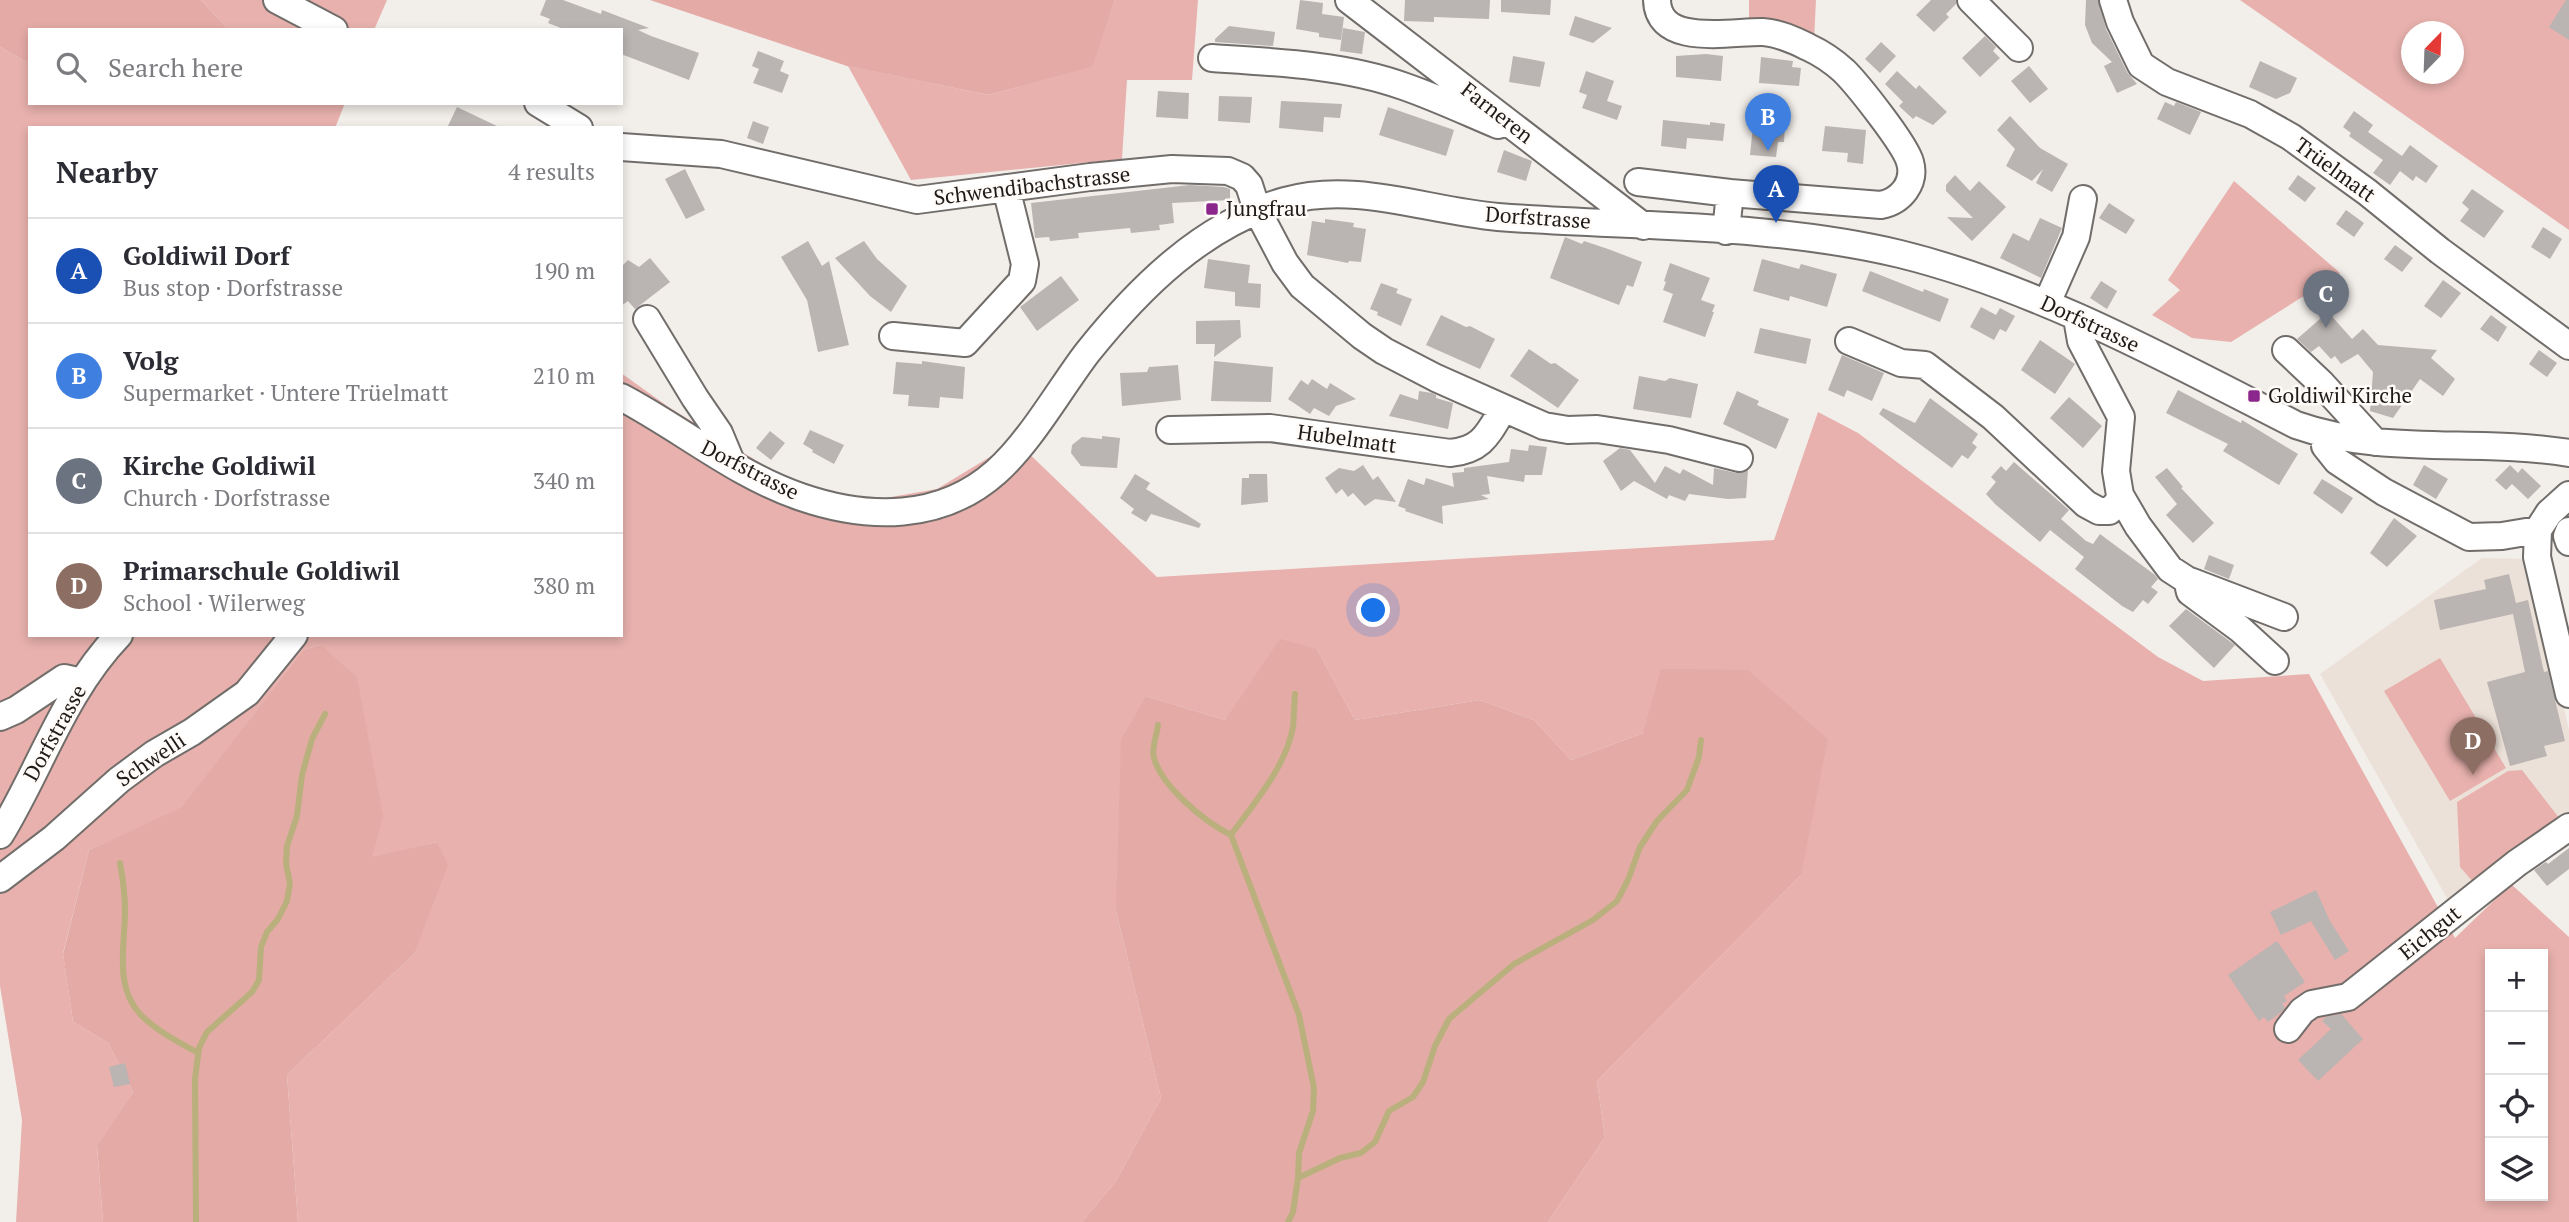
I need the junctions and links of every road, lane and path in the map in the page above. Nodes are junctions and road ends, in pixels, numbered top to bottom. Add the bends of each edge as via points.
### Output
1 (277, 0) edge
2 (1349, 0) edge
3 (1657, 0) edge
4 (1971, 0) edge
5 (2113, 0) edge
6 (330, 28) edge
7 (2019, 48) dead end
8 (1212, 58) dead end
9 (541, 105) edge
10 (576, 126) edge
11 (1523, 133) junction
12 (623, 147) edge
13 (1638, 182) dead end
14 (1006, 188) junction
15 (1730, 193) junction
16 (2083, 198) dead end
17 (1257, 210) junction
18 (1643, 226) junction
19 (1726, 231) junction
20 (2047, 303) junction
21 (2077, 318) junction
22 (647, 319) dead end
23 (893, 336) dead end
24 (1849, 341) dead end
25 (2569, 346) edge
26 (2286, 350) dead end
27 (623, 398) edge
28 (1503, 409) junction
29 (1170, 430) dead end
30 (2325, 435) junction
31 (2375, 442) junction
32 (2569, 453) edge
33 (1739, 458) dead end
34 (732, 464) junction
35 (2120, 495) junction
36 (2569, 495) edge
37 (2538, 530) junction
38 (2569, 531) edge
39 (2469, 537) junction
40 (2569, 542) edge
41 (2187, 580) junction
42 (2549, 606) junction
43 (2284, 617) dead end
44 (116, 637) edge
45 (292, 637) edge
46 (2275, 661) dead end
47 (82, 682) junction
48 (2569, 694) edge
49 (0, 718) edge
50 (2569, 827) edge
51 (0, 835) edge
52 (0, 879) edge
53 (2288, 1029) dead end

1 - 6 street
2 - 11 street, Farneren
3 - 15 street via 1665,21 1682,31 1763,32 1818,52 1859,89 1906,154 1912,172 1898,198 1881,205
4 - 7 street
5 - 25 street, Trüelmatt via 2141,65 2167,82 2250,114 2291,137
8 - 11 street via 1279,63 1389,82
9 - 10 street
11 - 18 street, Farneren
12 - 14 street, Schwendibachstrasse via 721,154 916,200
13 - 15 street
14 - 17 street, Schwendibachstrasse via 1172,169 1219,169 1246,181
14 - 23 street via 1025,264 1022,281 965,343
15 - 19 street
16 - 20 street via 2076,237
17 - 18 street, Dorfstrasse via 1334,193 1493,216
17 - 28 street via 1285,263 1302,286 1332,312 1384,351
17 - 34 street, Dorfstrasse via 1199,244 1148,284 1089,351 1008,459 961,495 924,509 864,513 796,495
18 - 19 street, Dorfstrasse
19 - 20 street, Dorfstrasse via 1806,238 1893,253
20 - 21 street, Dorfstrasse
21 - 30 street, Dorfstrasse
21 - 35 street via 2081,341 2122,417 2116,471
22 - 34 street via 719,433
24 - 35 street via 1901,363 1926,365 1993,417 2086,504 2109,511
26 - 31 street
27 - 34 street, Dorfstrasse
28 - 29 street, Hubelmatt via 1480,443 1450,453 1270,428
28 - 33 street via 1544,426 1669,440
30 - 31 street, Dorfstrasse
30 - 39 street via 2325,446 2337,461
31 - 32 street, Dorfstrasse via 2534,447
35 - 41 street via 2170,569
36 - 37 street
37 - 39 street
37 - 42 street via 2537,557
38 - 40 street
39 - 42 street via 2519,555
41 - 43 street
41 - 46 street via 2190,592
42 - 48 street
44 - 47 street, Dorfstrasse
45 - 52 street, Schwelli via 247,693 119,780
47 - 49 street via 64,678
47 - 51 street, Dorfstrasse
50 - 53 street, Eichgut via 2348,997 2312,1004

